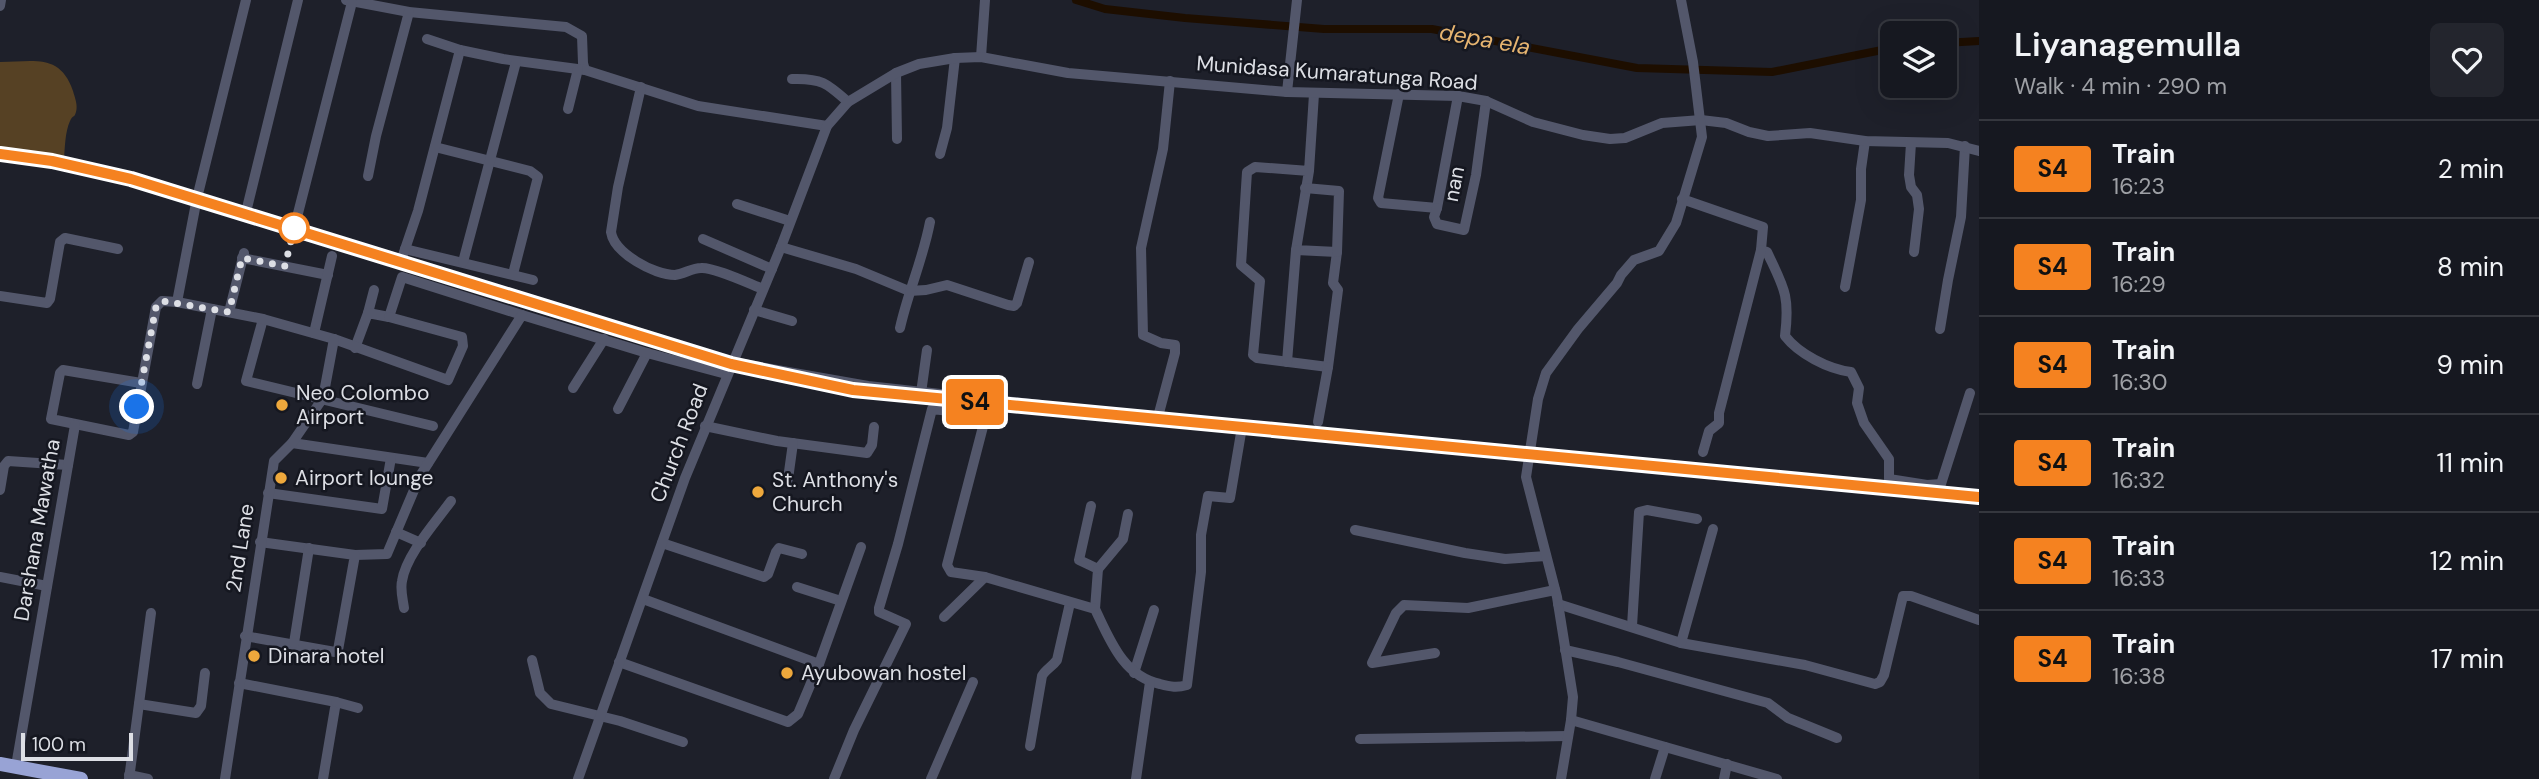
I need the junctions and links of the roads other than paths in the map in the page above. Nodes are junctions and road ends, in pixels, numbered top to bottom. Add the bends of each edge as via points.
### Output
1 (1, 0) edge
2 (246, 0) edge
3 (298, 0) edge
4 (985, 0) edge
5 (1297, 0) edge
6 (1681, 0) edge
7 (349, 1) edge
8 (0, 6) edge
9 (409, 12) junction
10 (427, 39) dead end
11 (460, 50) junction
12 (981, 57) junction
13 (955, 58) junction
14 (516, 62) junction
15 (581, 69) junction
16 (896, 73) junction
17 (792, 79) dead end
18 (1170, 81) junction
19 (641, 87) junction
20 (1287, 92) junction
21 (1314, 94) junction
22 (1399, 94) junction
23 (1458, 96) junction
24 (848, 102) junction
25 (1486, 102) junction
26 (568, 109) dead end
27 (1701, 120) junction
28 (827, 126) junction
29 (897, 139) dead end
30 (1864, 141) junction
31 (1911, 143) junction
32 (1965, 146) junction
33 (435, 148) junction
34 (1979, 151) edge
35 (940, 154) dead end
36 (489, 162) junction
37 (1309, 171) junction
38 (368, 176) dead end
39 (1305, 188) junction
40 (1682, 199) junction
41 (737, 204) dead end
42 (247, 208) dead end
43 (1437, 208) junction
44 (790, 221) junction
45 (930, 222) dead end
46 (295, 225) dead end
47 (703, 239) dead end
48 (781, 247) junction
49 (118, 249) dead end
50 (1296, 250) junction
51 (1762, 250) junction
52 (1914, 251) dead end
53 (1336, 252) junction
54 (332, 256) dead end
55 (463, 262) junction
56 (1029, 262) dead end
57 (772, 269) junction
58 (513, 274) junction
59 (328, 275) junction
60 (533, 280) dead end
61 (1845, 287) dead end
62 (763, 289) junction
63 (374, 290) dead end
64 (909, 291) junction
65 (0, 296) edge
66 (177, 302) junction
67 (212, 309) junction
68 (754, 310) junction
69 (229, 312) junction
70 (368, 313) junction
71 (522, 315) junction
72 (389, 317) junction
73 (263, 318) junction
74 (792, 321) dead end
75 (900, 328) dead end
76 (1940, 329) dead end
77 (314, 333) junction
78 (334, 339) junction
79 (604, 340) junction
80 (355, 348) junction
81 (927, 350) dead end
82 (647, 354) junction
83 (732, 362) junction
84 (1287, 362) junction
85 (1328, 367) junction
86 (726, 374) junction
87 (141, 383) junction
88 (197, 384) dead end
89 (573, 387) dead end
90 (921, 393) junction
91 (1970, 393) dead end
92 (323, 398) junction
93 (1041, 405) dead end
94 (618, 409) dead end
95 (1159, 413) dead end
96 (1318, 422) dead end
97 (75, 425) junction
98 (433, 426) dead end
99 (705, 426) junction
100 (874, 427) dead end
101 (1242, 427) dead end
102 (292, 443) junction
103 (793, 443) junction
104 (1703, 452) dead end
105 (391, 458) junction
106 (428, 463) junction
107 (68, 466) junction
108 (788, 479) dead end
109 (0, 490) edge
110 (268, 493) junction
111 (451, 502) dead end
112 (1091, 506) dead end
113 (1128, 513) dead end
114 (1697, 519) dead end
115 (1713, 528) dead end
116 (1355, 530) dead end
117 (396, 533) junction
118 (260, 542) junction
119 (421, 542) junction
120 (662, 542) junction
121 (861, 547) dead end
122 (309, 548) junction
123 (802, 554) dead end
124 (355, 555) junction
125 (1546, 556) junction
126 (1098, 569) junction
127 (0, 577) edge
128 (985, 577) junction
129 (47, 586) junction
130 (797, 587) dead end
131 (1555, 590) junction
132 (643, 599) junction
133 (841, 601) junction
134 (1070, 603) junction
135 (1558, 604) junction
136 (404, 608) dead end
137 (1095, 609) junction
138 (1154, 610) dead end
139 (151, 613) dead end
140 (944, 617) dead end
141 (1979, 620) edge
142 (1632, 626) junction
143 (245, 636) junction
144 (294, 643) junction
145 (1681, 643) junction
146 (1565, 650) junction
147 (1435, 653) dead end
148 (532, 660) dead end
149 (619, 662) junction
150 (819, 664) junction
151 (205, 673) dead end
152 (1135, 673) junction
153 (973, 682) dead end
154 (1150, 682) junction
155 (239, 683) junction
156 (336, 702) junction
157 (139, 704) junction
158 (358, 708) dead end
159 (600, 717) junction
160 (1571, 720) junction
161 (1568, 736) junction
162 (1837, 738) dead end
163 (1360, 739) dead end
164 (682, 742) dead end
165 (1030, 746) dead end
166 (1665, 747) junction
167 (0, 764) edge
168 (1727, 764) junction
169 (16, 766) junction
170 (0, 773) edge
171 (129, 777) edge
172 (31, 779) edge
173 (81, 779) edge
174 (148, 779) edge
175 (225, 779) edge
176 (323, 779) edge
177 (578, 779) edge
178 (834, 779) edge
179 (932, 779) edge
180 (1136, 779) edge
181 (1561, 779) edge
182 (1655, 779) edge
183 (1724, 779) edge
184 (1776, 779) edge

1 - 8 street
2 - 66 street via 197,198
3 - 42 street
4 - 12 street
5 - 20 street
6 - 27 street
7 - 9 street
7 - 46 street
9 - 15 street via 566,27 582,36
9 - 38 street
10 - 11 street
11 - 14 street
11 - 33 street
12 - 13 street, Munidasa Kumaratunga Road
12 - 18 street, Munidasa Kumaratunga Road via 1068,73
13 - 16 street, Munidasa Kumaratunga Road
13 - 35 street
14 - 15 street
14 - 36 street
15 - 19 street
15 - 26 street
16 - 24 street, Munidasa Kumaratunga Road
16 - 29 street
17 - 24 street via 825,82
18 - 20 street, Munidasa Kumaratunga Road
18 - 95 street via 1163,149 1140,273 1143,335 1175,345
19 - 28 street via 698,106
19 - 62 street via 618,187 612,239 642,267 674,275 703,268
20 - 21 street, Munidasa Kumaratunga Road
21 - 22 street, Munidasa Kumaratunga Road
21 - 37 street
22 - 23 street, Munidasa Kumaratunga Road
22 - 43 street via 1378,198 1381,203
23 - 25 street, Munidasa Kumaratunga Road
23 - 43 street
24 - 28 street, Munidasa Kumaratunga Road
25 - 27 street, Munidasa Kumaratunga Road via 1533,122 1610,139 1662,123
25 - 43 street, nan via 1464,230 1437,224
27 - 30 street, Munidasa Kumaratunga Road via 1768,136 1810,133
27 - 40 street via 1701,144
28 - 44 street, Church Road
30 - 31 street, Munidasa Kumaratunga Road
30 - 61 street via 1861,200
31 - 32 street, Munidasa Kumaratunga Road
31 - 52 street via 1909,175 1919,209
32 - 34 street, Munidasa Kumaratunga Road
32 - 76 street via 1961,217
33 - 36 street
33 - 55 street via 404,254
36 - 55 street
36 - 58 street via 538,177
37 - 39 street
37 - 84 street via 1255,167 1247,172 1241,265 1260,281 1253,355
39 - 50 street
39 - 53 street via 1339,191
40 - 51 street via 1763,227
40 - 125 street via 1676,223 1660,251 1634,260 1546,373 1526,477
41 - 44 street
44 - 48 street, Church Road
45 - 64 street
47 - 57 street
48 - 57 street, Church Road
48 - 64 street via 856,269
49 - 65 street via 65,238 60,242 47,303
50 - 53 street
50 - 84 street
51 - 91 street via 1786,294 1785,336 1793,347 1851,372 1859,388 1861,413 1889,459 1889,479 1941,484
51 - 104 street via 1720,423 1709,431
53 - 85 street via 1333,283 1338,290
54 - 59 street
55 - 58 street
56 - 64 street via 1014,306 947,285
57 - 62 street, Church Road
58 - 60 street
59 - 69 street via 243,255
59 - 77 street
62 - 68 street, Church Road
63 - 70 street
64 - 75 street
66 - 67 street
66 - 87 street via 162,301 156,307
67 - 69 street
67 - 88 street
68 - 74 street
68 - 83 street, Church Road
69 - 73 street
70 - 72 street
70 - 80 street
71 - 72 street via 402,277
71 - 79 street
71 - 106 street
72 - 80 street via 462,337 463,346 448,380
73 - 77 street
73 - 92 street via 246,381
77 - 78 street
78 - 80 street
78 - 92 street, 2nd Lane
79 - 82 street
79 - 89 street
81 - 90 street
82 - 86 street
82 - 94 street
83 - 86 street, Church Road
83 - 90 street
84 - 85 street
85 - 96 street
86 - 99 street, Church Road
87 - 97 street via 130,435
87 - 97 street via 63,370 51,419
90 - 93 street
92 - 98 street
92 - 102 street, 2nd Lane
97 - 107 street, Darshana Mawatha
99 - 103 street
99 - 120 street, Church Road
100 - 103 street via 867,453
101 - 154 street via 1230,498 1208,496 1205,510 1187,685 1177,688
102 - 105 street
102 - 110 street, 2nd Lane via 274,461
103 - 108 street
105 - 106 street
105 - 110 street via 382,509
106 - 117 street
107 - 109 street via 8,461
107 - 129 street, Darshana Mawatha
110 - 118 street, 2nd Lane
111 - 119 street
112 - 126 street via 1079,560
113 - 126 street via 1123,539
114 - 142 street via 1639,512
115 - 145 street
116 - 125 street via 1506,559
117 - 119 street
117 - 124 street via 387,554
118 - 122 street
118 - 143 street, 2nd Lane
119 - 136 street via 402,579
120 - 123 street via 764,577 779,548
120 - 132 street, Church Road
121 - 133 street
122 - 124 street
122 - 144 street
124 - 144 street via 338,650
125 - 131 street
126 - 137 street
127 - 129 street
128 - 134 street
128 - 140 street
128 - 178 street via 951,572 947,565 984,415 932,409 879,607 879,612 906,624
129 - 169 street, Darshana Mawatha
130 - 133 street
131 - 135 street
131 - 147 street via 1468,608 1404,605 1372,663
132 - 149 street, Church Road
132 - 150 street
133 - 150 street
134 - 137 street
134 - 165 street via 1057,660 1042,676
135 - 142 street
135 - 146 street
137 - 152 street via 1110,641
138 - 152 street
139 - 157 street
141 - 145 street via 1903,596 1884,675 1875,684 1805,665
142 - 145 street
143 - 144 street
143 - 155 street, 2nd Lane
146 - 160 street via 1573,697
146 - 162 street via 1768,703 1788,718
148 - 159 street via 544,699
149 - 150 street via 788,722 798,714
149 - 159 street, Church Road
151 - 157 street via 196,713
152 - 154 street
153 - 179 street
154 - 180 street
155 - 156 street
155 - 175 street, 2nd Lane
156 - 158 street
156 - 176 street
157 - 171 street
159 - 164 street
159 - 177 street, Church Road
160 - 161 street
160 - 166 street
161 - 163 street
161 - 181 street
166 - 168 street
166 - 182 street
167 - 169 highway
168 - 183 street
168 - 184 street
169 - 173 highway
170 - 172 highway
171 - 174 street

